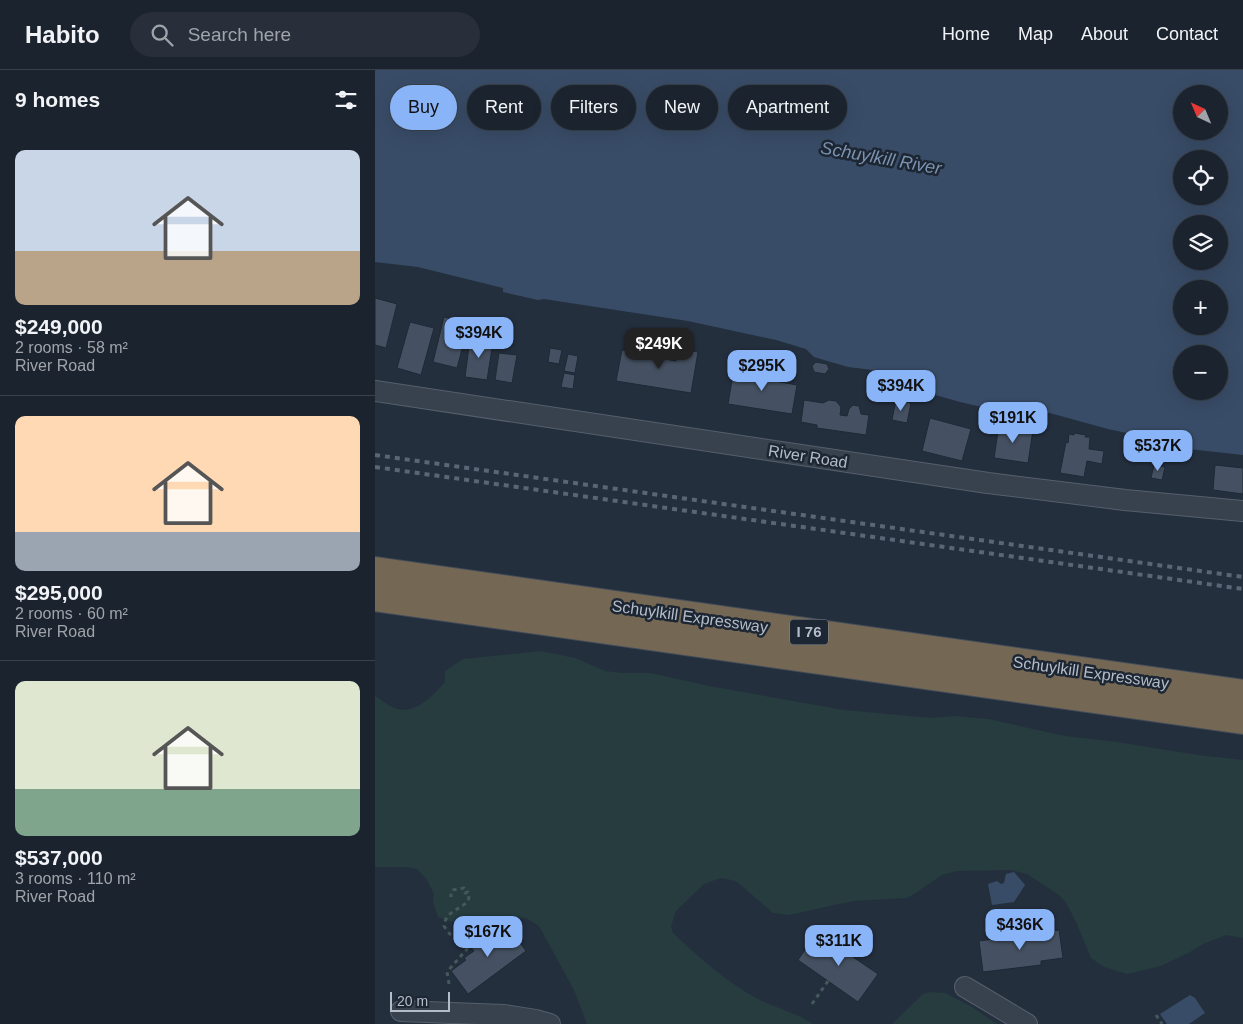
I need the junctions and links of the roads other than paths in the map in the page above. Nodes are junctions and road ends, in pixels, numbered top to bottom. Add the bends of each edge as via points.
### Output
1 (375, 391) edge
2 (1243, 511) edge
3 (375, 571) edge
4 (375, 597) edge
5 (1243, 694) edge
6 (1243, 720) edge
7 (965, 987) dead end
8 (401, 1011) dead end
9 (550, 1024) edge
10 (1027, 1024) edge

1 - 2 street, River Road via 988,483
3 - 5 highway, Schuylkill Expressway / I 76
4 - 6 highway, Schuylkill Expressway / I 76
7 - 10 street
8 - 9 street via 503,1015

